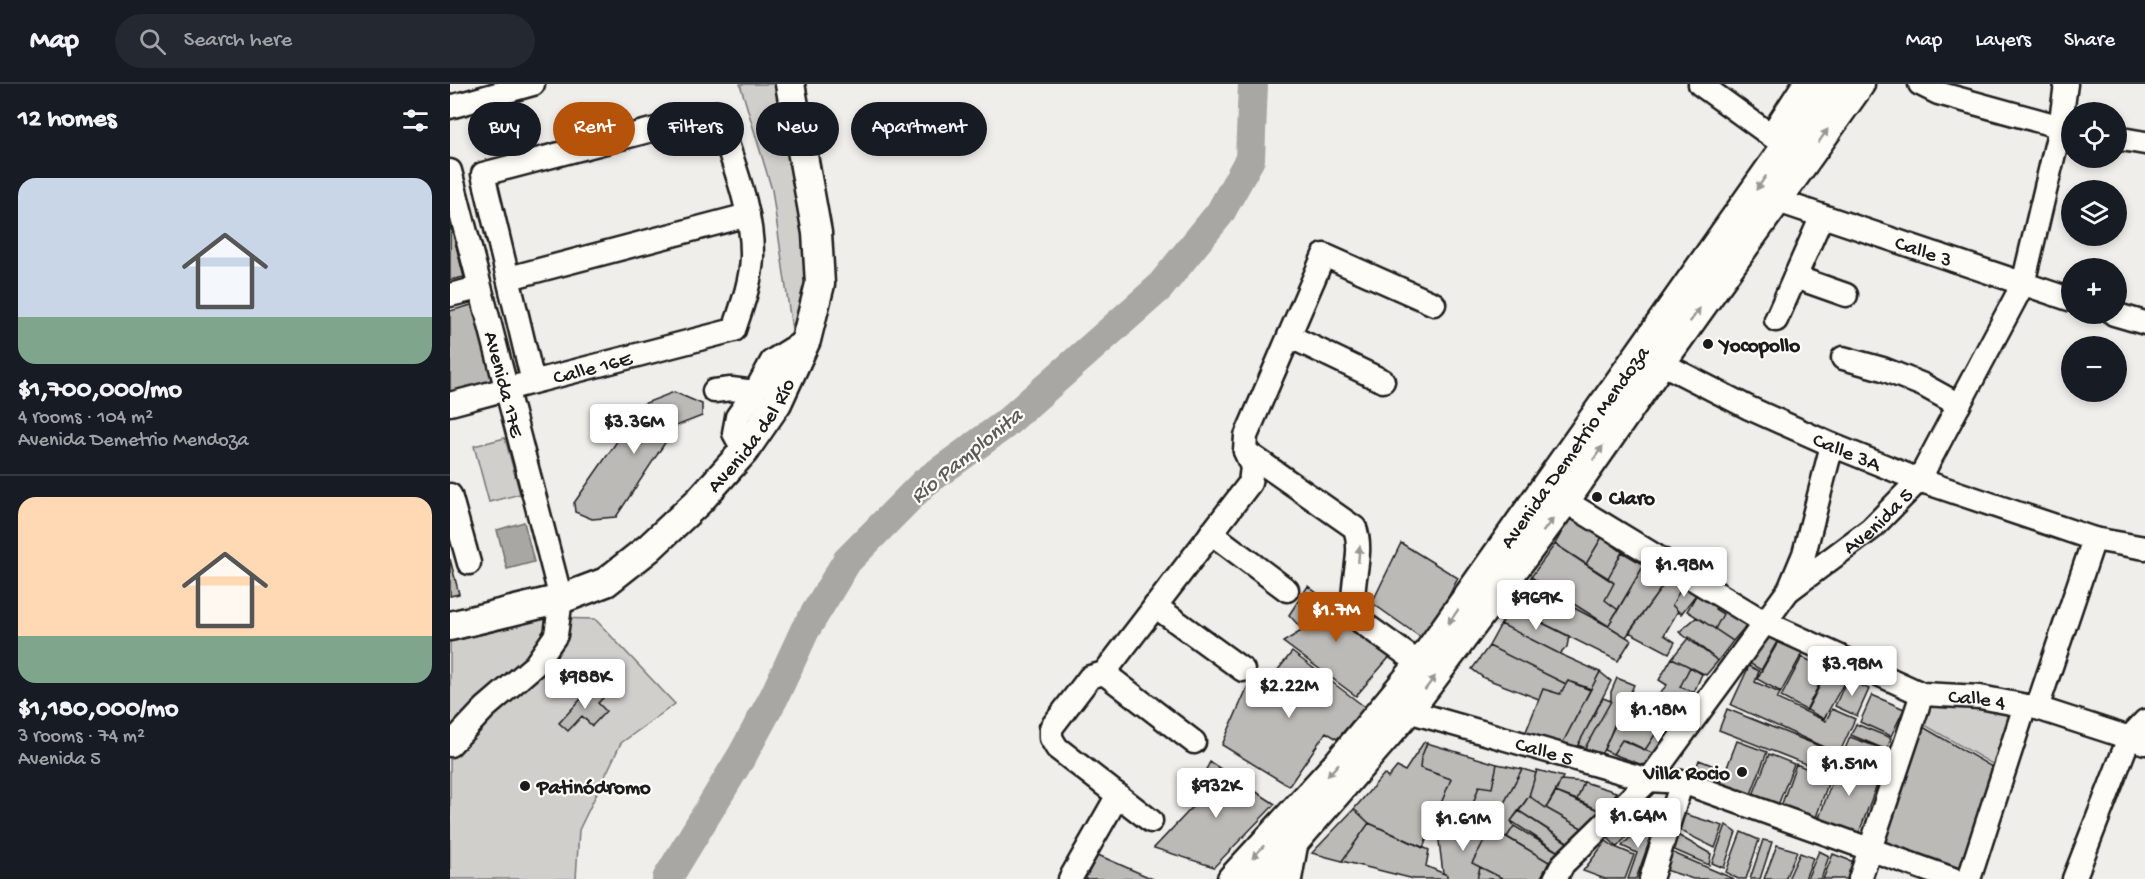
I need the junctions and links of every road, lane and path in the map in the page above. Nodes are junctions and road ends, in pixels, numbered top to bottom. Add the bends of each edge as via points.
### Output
1 (533, 84) edge
2 (790, 84) edge
3 (1700, 84) edge
4 (1804, 84) edge
5 (1830, 84) edge
6 (1860, 84) edge
7 (1920, 84) edge
8 (2066, 84) edge
9 (2066, 102) edge
10 (450, 107) edge
11 (2061, 128) edge
12 (2127, 140) edge
13 (1779, 141) junction
14 (2145, 143) edge
15 (2061, 147) edge
16 (451, 181) edge
17 (1778, 201) junction
18 (748, 214) junction
19 (1822, 216) junction
20 (1795, 277) junction
21 (508, 278) junction
22 (2023, 284) junction
23 (479, 288) junction
24 (450, 295) edge
25 (1846, 295) dead end
26 (2061, 296) edge
27 (1434, 304) dead end
28 (2127, 318) edge
29 (1776, 320) dead end
30 (2145, 323) edge
31 (1289, 336) junction
32 (806, 340) junction
33 (1843, 358) dead end
34 (1661, 363) junction
35 (1383, 381) dead end
36 (533, 382) junction
37 (507, 389) junction
38 (714, 391) dead end
39 (755, 392) junction
40 (450, 404) edge
41 (1959, 405) junction
42 (1832, 445) junction
43 (744, 451) junction
44 (1245, 451) junction
45 (1920, 480) junction
46 (450, 495) edge
47 (1565, 501) junction
48 (1211, 533) junction
49 (2094, 539) junction
50 (456, 540) edge
51 (2145, 548) edge
52 (469, 563) dead end
53 (1287, 590) dead end
54 (1788, 591) junction
55 (561, 599) junction
56 (1155, 606) junction
57 (1764, 622) junction
58 (450, 626) edge
59 (1420, 664) junction
60 (1243, 670) dead end
61 (1104, 673) junction
62 (1922, 694) junction
63 (2031, 707) junction
64 (1408, 711) junction
65 (2145, 721) edge
66 (2137, 741) edge
67 (1194, 742) dead end
68 (450, 745) edge
69 (1649, 780) junction
70 (1682, 782) junction
71 (1118, 795) junction
72 (1151, 821) dead end
73 (1297, 840) junction
74 (1871, 850) junction
75 (1070, 879) edge
76 (1232, 879) edge
77 (1262, 879) edge
78 (1290, 879) edge
79 (1555, 879) edge
80 (1651, 879) edge
81 (1860, 879) edge
82 (1953, 879) edge
83 (1969, 879) edge
84 (2074, 879) edge

1 - 10 street
2 - 32 main road, Avenida del Río via 817,233 820,284
3 - 13 street
4 - 13 street
5 - 13 main road, Avenida Demetrio Mendoza
17 -> 6 main road, Avenida Demetrio Mendoza
7 - 11 street via 1938,93
8 - 9 street, Avenida 5
12 - 14 street
13 -> 59 main road, Avenida Demetrio Mendoza
15 - 22 street, Avenida 5
16 - 23 street, Avenida 17E
17 - 19 street, Calle 3
34 -> 17 main road, Avenida Demetrio Mendoza
18 - 21 street
18 - 21 street via 717,113 483,174
18 - 36 street, Calle 16E via 752,258 734,330
19 - 20 street
19 - 22 street, Calle 3
20 - 25 street
20 - 29 street
21 - 36 street
22 - 26 street, Calle 3
22 - 41 street, Avenida 5
23 - 24 street
23 - 37 street, Avenida 17E
27 - 31 street via 1324,255
28 - 30 street
31 - 35 street
31 - 44 street via 1246,436
32 - 39 street via 772,362
32 - 43 main road, Avenida del Río via 777,403
33 - 41 street via 1923,385
34 - 42 street, Calle 3A
47 -> 34 main road, Avenida Demetrio Mendoza
36 - 37 street, Calle 16E
37 - 40 street, Calle 16E
37 - 55 street, Avenida 17E
38 - 39 street
39 - 43 street via 737,417 734,433
41 - 45 street, Avenida 5
42 - 45 street, Calle 3A
42 - 54 street via 1804,554
43 - 55 main road, Avenida del Río via 649,548 606,582
44 - 48 street via 1252,467 1250,483
59 -> 44 street via 1360,621 1355,612 1353,596 1360,549 1355,528
45 - 49 street, Calle 3A
45 - 54 street, Avenida 5 via 1871,529
46 - 50 street
47 - 57 street, Calle 4
64 -> 47 main road, Avenida Demetrio Mendoza
48 - 53 street
48 - 56 street
49 - 51 street, Calle 3A
49 - 63 street
50 - 52 street
54 - 57 street, Avenida 5
55 - 58 main road, Avenida del Río
55 - 68 street via 556,635 535,665
56 - 60 street
56 - 61 street
57 - 62 street, Calle 4
57 - 69 street, Avenida 5
59 -> 76 main road, Avenida Demetrio Mendoza via 1335,767
61 - 67 street
61 - 71 street via 1090,677 1051,728 1051,738 1057,748
62 - 63 street, Calle 4 via 1980,697
62 - 74 street
63 - 66 street, Calle 4
63 - 83 street
64 - 69 street, Calle 5
64 - 73 main road, Avenida Demetrio Mendoza
65 - 66 street
66 - 84 street
69 - 70 street, Calle 5
69 - 79 street, Avenida 5 via 1563,864
70 - 74 street, Calle 5
70 - 80 street
71 - 72 street
71 - 75 street
73 - 77 main road, Avenida Demetrio Mendoza
73 - 78 street
74 - 81 street
74 - 82 street, Calle 5

